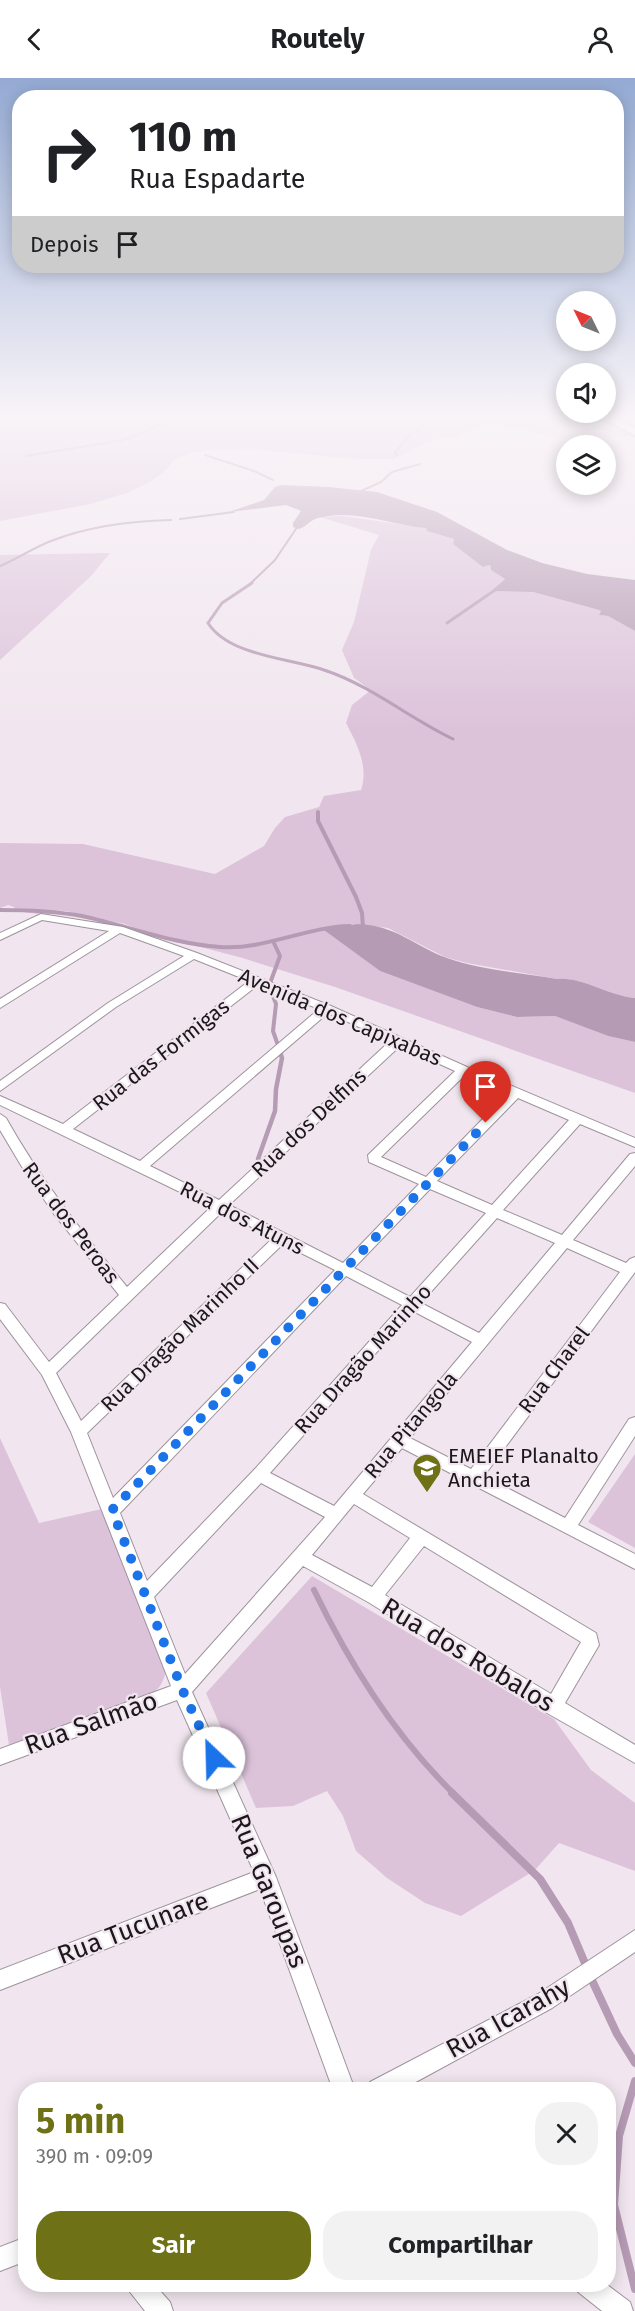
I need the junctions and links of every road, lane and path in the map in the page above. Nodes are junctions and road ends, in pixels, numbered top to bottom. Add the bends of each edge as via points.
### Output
1 (119, 929) junction
2 (0, 937) edge
3 (193, 955) junction
4 (257, 980) junction
5 (0, 1004) edge
6 (327, 1008) junction
7 (399, 1040) junction
8 (463, 1070) junction
9 (0, 1087) edge
10 (516, 1092) junction
11 (0, 1100) edge
12 (0, 1118) edge
13 (578, 1119) junction
14 (65, 1129) junction
15 (635, 1143) edge
16 (635, 1157) edge
17 (140, 1167) junction
18 (427, 1184) junction
19 (220, 1206) junction
20 (495, 1212) junction
21 (281, 1238) junction
22 (564, 1243) junction
23 (632, 1266) edge
24 (345, 1269) junction
25 (127, 1296) junction
26 (412, 1304) junction
27 (0, 1308) edge
28 (482, 1341) junction
29 (48, 1372) junction
30 (635, 1423) edge
31 (79, 1432) junction
32 (399, 1439) junction
33 (259, 1475) junction
34 (474, 1478) junction
35 (352, 1495) junction
36 (112, 1510) junction
37 (336, 1515) junction
38 (568, 1527) junction
39 (422, 1536) junction
40 (301, 1557) junction
41 (635, 1562) edge
42 (144, 1596) junction
43 (374, 1597) junction
44 (182, 1689) junction
45 (553, 1707) junction
46 (635, 1755) edge
47 (0, 1756) edge
48 (266, 1877) junction
49 (635, 1940) edge
50 (0, 1980) edge
51 (341, 2082) edge
52 (393, 2082) edge
53 (18, 2252) edge
54 (0, 2259) edge
55 (145, 2292) edge
56 (596, 2292) edge
57 (161, 2311) edge
58 (621, 2311) edge

1 - 2 street, Avenida dos Capixabas via 51,916 37,917
1 - 3 street, Avenida dos Capixabas
1 - 5 street
3 - 4 street, Avenida dos Capixabas
3 - 9 street via 112,1005
4 - 6 street, Avenida dos Capixabas
4 - 14 street, Rua das Formigas
6 - 7 street, Avenida dos Capixabas
6 - 17 street
7 - 8 street, Avenida dos Capixabas
7 - 19 street, Rua dos Delfins
8 - 10 street, Avenida dos Capixabas
8 - 18 street via 375,1155 377,1162
10 - 13 street, Avenida dos Capixabas
10 - 18 street
11 - 14 street, Rua dos Atuns
12 - 25 street, Rua dos Peroas via 54,1208
13 - 15 street, Avenida dos Capixabas
13 - 20 street, Rua Dragão Marinho
14 - 17 street, Rua dos Atuns
16 - 22 street, Rua Pitangola
17 - 19 street, Rua dos Atuns
18 - 20 street
18 - 24 street
19 - 21 street, Rua dos Atuns
19 - 25 street, Rua dos Delfins
20 - 22 street
20 - 26 street, Rua Dragão Marinho
21 - 24 street, Rua dos Atuns
21 - 31 street, Rua Dragão Marinho II
22 - 23 street
22 - 28 street, Rua Pitangola
23 - 34 street, Rua Charel
24 - 26 street, Rua dos Atuns
24 - 36 street
25 - 29 street, Rua dos Delfins
26 - 28 street, Rua dos Atuns
26 - 33 street, Rua Dragão Marinho
27 - 29 street, Rua Garoupas
28 - 32 street, Rua Pitangola
29 - 31 street, Rua Garoupas
30 - 38 street
31 - 36 street, Rua Garoupas
32 - 34 street
32 - 35 street, Rua Pitangola
33 - 37 street
33 - 42 street, Rua Dragão Marinho
34 - 38 street
35 - 37 street, Rua Pitangola
35 - 39 street
36 - 42 street, Rua Garoupas
37 - 40 street, Rua Pitangola
38 - 41 street
39 - 43 street
39 - 45 street via 590,1638 590,1646
40 - 43 street, Rua dos Robalos
40 - 44 street, Rua Pitangola
42 - 44 street, Rua Garoupas
43 - 45 street, Rua dos Robalos
44 - 47 street, Rua Salmão
44 - 48 street, Rua Garoupas
45 - 46 street, Rua dos Robalos
48 - 50 street, Rua Tucunare
48 - 51 street, Rua Garoupas
49 - 52 street, Rua Icarahy via 545,2001
53 - 54 street
55 - 57 street
56 - 58 street

